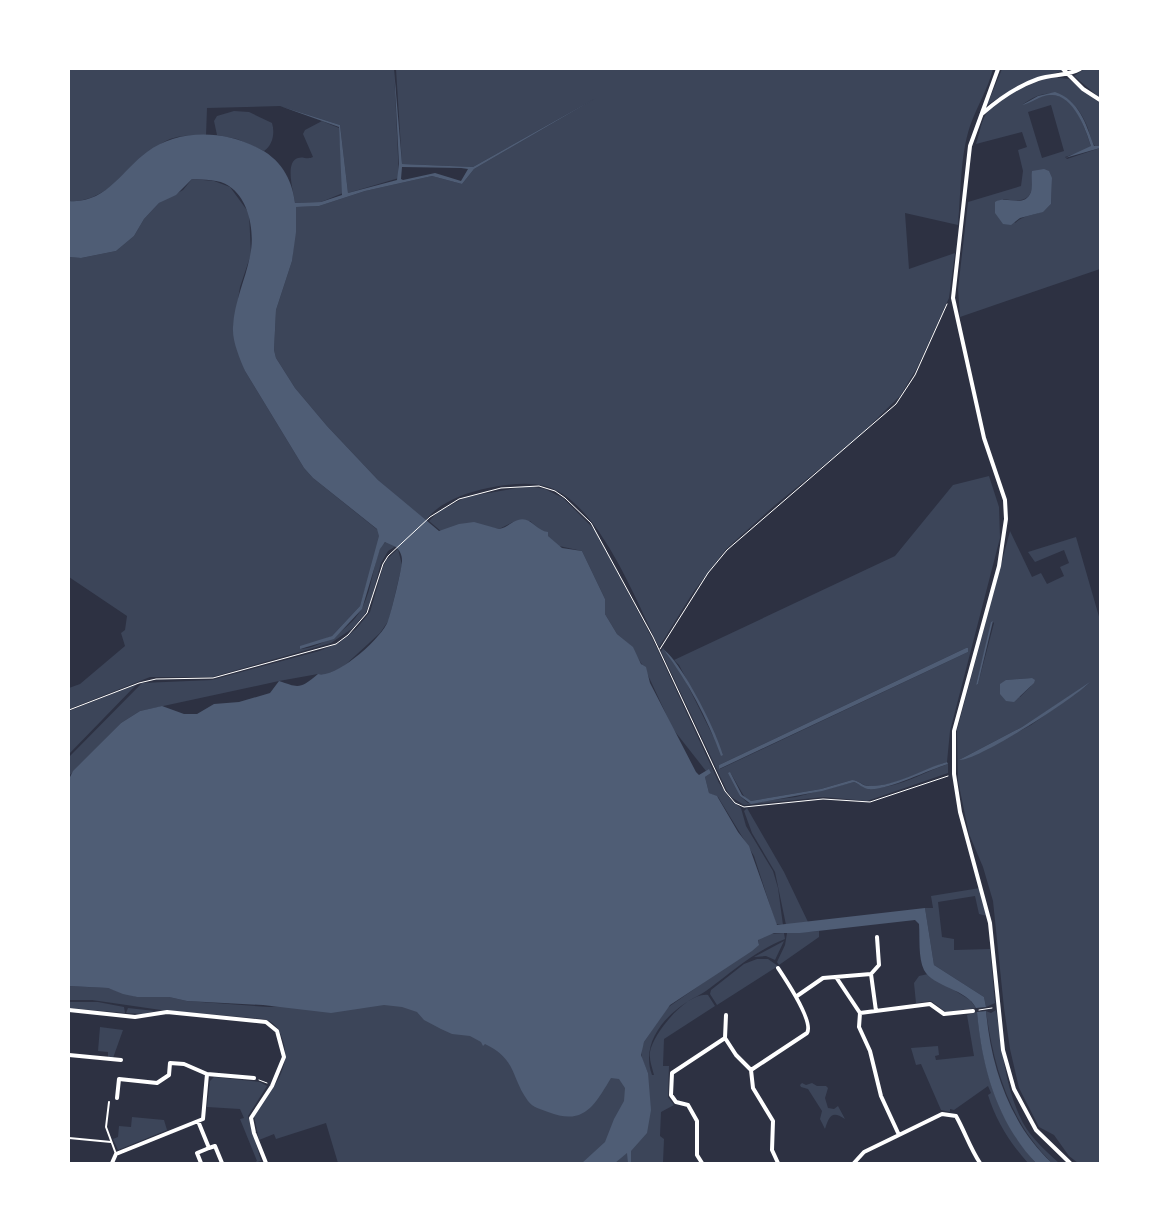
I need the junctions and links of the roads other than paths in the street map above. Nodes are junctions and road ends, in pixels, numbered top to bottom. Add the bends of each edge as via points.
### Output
1 (998, 69) edge
2 (1063, 69) edge
3 (1080, 69) edge
4 (1067, 74) junction
5 (1100, 100) edge
6 (981, 115) junction
7 (877, 937) dead end
8 (778, 968) dead end
9 (871, 974) junction
10 (836, 977) junction
11 (797, 996) junction
12 (69, 1010) edge
13 (876, 1010) junction
14 (973, 1010) road end
15 (860, 1014) junction
16 (726, 1015) dead end
17 (725, 1038) junction
18 (69, 1055) edge
19 (121, 1060) dead end
20 (751, 1070) junction
21 (207, 1074) junction
22 (254, 1078) road end
23 (117, 1098) dead end
24 (109, 1102) dead end
25 (198, 1121) junction
26 (898, 1135) junction
27 (69, 1138) edge
28 (111, 1142) junction
29 (209, 1148) junction
30 (116, 1154) junction
31 (112, 1163) edge
32 (201, 1163) edge
33 (222, 1163) edge
34 (266, 1163) edge
35 (702, 1163) edge
36 (778, 1163) edge
37 (854, 1163) edge
38 (980, 1163) edge
39 (1070, 1163) edge

1 - 6 street
2 - 4 street
3 - 4 street
4 - 5 street
4 - 6 street via 1023,85
6 - 39 street via 970,146 953,298 984,438 1005,500 1006,519 999,566 954,731 954,774 960,812 990,923 1001,1031 1014,1089 1036,1130
7 - 9 street via 879,965
8 - 11 street
9 - 10 street
9 - 13 street
10 - 11 street via 823,978
10 - 15 street
11 - 20 street via 798,1006 809,1023 807,1033
12 - 34 street via 135,1017 171,1013 266,1022 277,1031 284,1053 272,1086 251,1118
13 - 14 street via 930,1004 944,1014
13 - 15 street
15 - 26 street via 859,1027 870,1051 881,1096
16 - 17 street
17 - 20 street
17 - 35 street via 672,1072 671,1096 676,1102 688,1106 697,1121 697,1154
18 - 19 street
20 - 36 street via 753,1088 773,1121 772,1150
21 - 22 street
21 - 23 street via 184,1064 170,1063 169,1075 157,1083 119,1079
21 - 25 street via 203,1119
24 - 28 lane via 106,1127
25 - 29 street
25 - 30 street
26 - 37 street via 864,1152
26 - 38 street via 942,1114 956,1116
27 - 28 lane
28 - 30 lane
29 - 32 street via 197,1153
29 - 33 street via 215,1146
30 - 31 street

